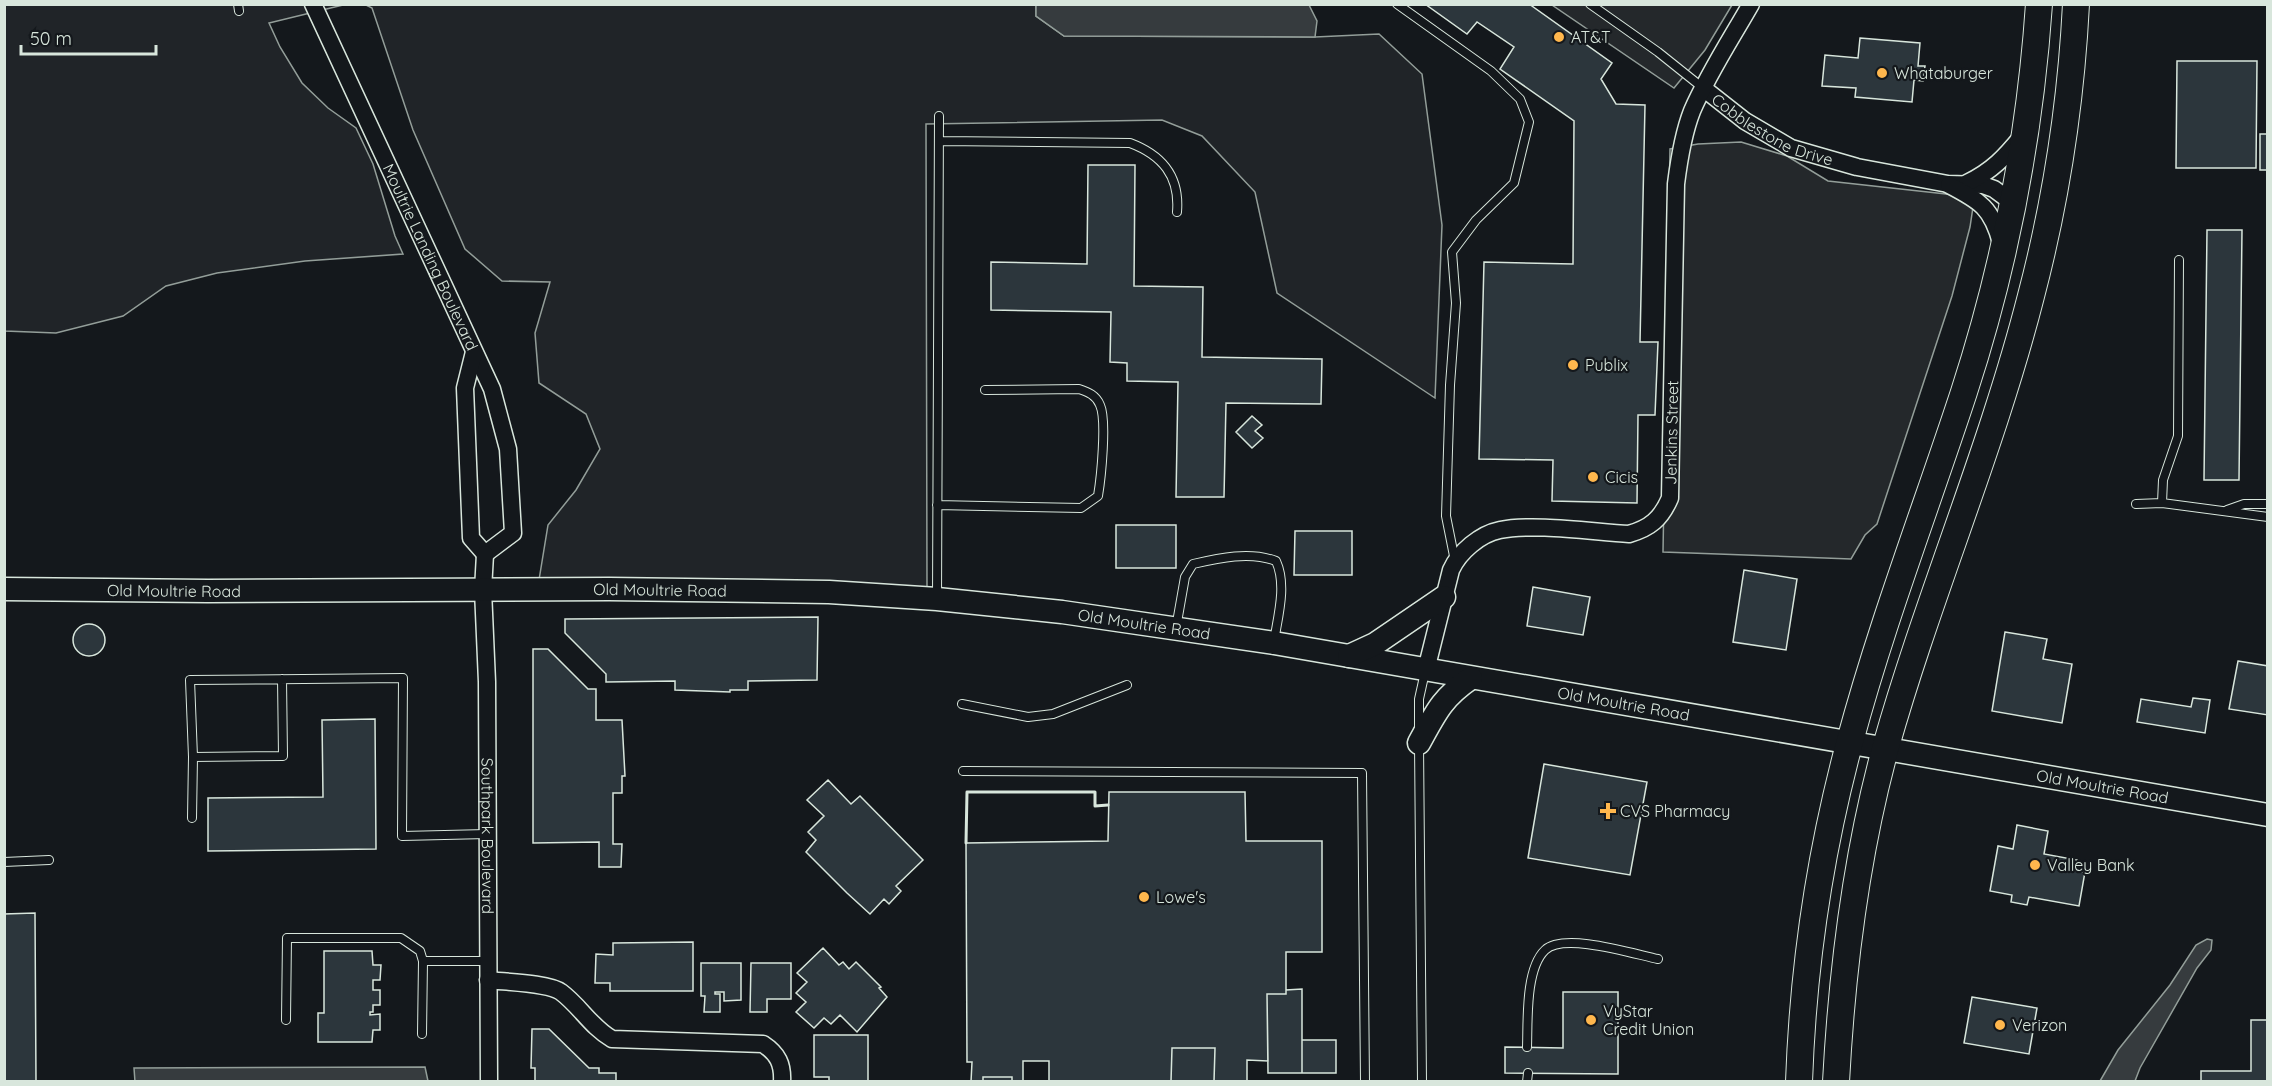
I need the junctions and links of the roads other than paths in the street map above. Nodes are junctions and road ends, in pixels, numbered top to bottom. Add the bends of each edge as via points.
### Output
1 (313, 4) edge
2 (1397, 4) edge
3 (1590, 4) edge
4 (1751, 4) edge
5 (2039, 4) edge
6 (2076, 4) edge
7 (1703, 88) junction
8 (939, 116) dead end
9 (2026, 131) junction
10 (939, 141) junction
11 (1957, 184) junction
12 (2013, 202) junction
13 (1177, 212) dead end
14 (2003, 251) junction
15 (2179, 260) dead end
16 (2031, 296) junction
17 (474, 352) junction
18 (985, 390) dead end
19 (2162, 503) junction
20 (2136, 504) dead end
21 (2268, 504) edge
22 (937, 505) junction
23 (2227, 510) junction
24 (2268, 517) edge
25 (485, 554) junction
26 (1455, 561) junction
27 (4, 589) edge
28 (483, 590) junction
29 (1444, 597) junction
30 (937, 598) junction
31 (1176, 628) junction
32 (1274, 643) junction
33 (1350, 656) junction
34 (1426, 670) junction
35 (1471, 678) junction
36 (282, 679) junction
37 (1127, 685) dead end
38 (962, 704) dead end
39 (1850, 742) junction
40 (1419, 743) junction
41 (1886, 749) junction
42 (192, 757) junction
43 (963, 771) dead end
44 (2268, 814) edge
45 (192, 818) dead end
46 (487, 834) junction
47 (50, 860) dead end
48 (4, 862) edge
49 (1658, 959) dead end
50 (423, 961) junction
51 (488, 961) junction
52 (488, 980) junction
53 (286, 1020) dead end
54 (422, 1034) dead end
55 (1527, 1047) dead end
56 (489, 1082) edge
57 (782, 1082) edge
58 (1365, 1082) edge
59 (1422, 1082) edge
60 (1799, 1082) edge
61 (1836, 1082) edge

1 - 17 street, Moultrie Landing Boulevard
2 - 26 lane via 1491,71 1520,99 1529,122 1514,183 1476,220 1452,252 1456,303 1446,516
3 - 7 lane, Cobblestone Drive
4 - 7 street, Jenkins Street
5 - 9 main road
6 - 16 main road via 2058,167
7 - 11 street, Cobblestone Drive via 1745,121 1791,148 1857,167
7 - 26 street, Jenkins Street via 1691,113 1676,184 1670,498 1664,512 1644,530 1629,534 1498,530 1480,539
8 - 10 lane
9 - 11 street via 1985,174
9 - 12 main road
10 - 13 lane via 1130,143 1147,149 1167,168 1175,184
10 - 22 lane
11 - 12 street, Cobblestone Drive via 1994,189
11 - 14 street, Cobblestone Drive via 1986,210 1996,225
12 - 14 main road
12 - 16 main road via 2026,236
14 - 39 main road via 1965,390 1872,665
15 - 19 lane via 2178,436 2163,480
16 - 41 main road
17 - 25 street, Moultrie Landing Boulevard via 465,388 471,538
17 - 25 street via 492,389 508,449 513,533
18 - 22 lane via 1079,389 1091,393 1101,405 1103,421 1098,496 1081,508
19 - 20 lane
19 - 23 lane
21 - 23 lane via 2244,504
22 - 30 lane
23 - 24 lane
25 - 28 street, Southpark Boulevard
26 - 29 street
27 - 28 main road, Old Moultrie Road
28 - 30 main road, Old Moultrie Road via 817,591
28 - 46 street, Southpark Boulevard
29 - 33 main road via 1375,644
29 - 34 street
30 - 31 main road, Old Moultrie Road
31 - 32 main road, Old Moultrie Road
31 - 32 lane via 1185,577 1193,564 1263,556 1276,561 1280,571 1281,600
32 - 33 main road, Old Moultrie Road
33 - 34 main road, Old Moultrie Road
34 - 35 main road, Old Moultrie Road
34 - 40 lane via 1419,699
35 - 39 main road, Old Moultrie Road
35 - 40 main road via 1443,700
36 - 42 lane via 283,756
36 - 42 lane via 190,680
36 - 46 lane via 403,678 402,836
37 - 38 lane via 1053,714 1028,717
39 - 41 main road, Old Moultrie Road
39 - 60 main road via 1827,838 1812,927
40 - 59 lane
41 - 44 main road, Old Moultrie Road
41 - 61 main road via 1855,891
42 - 45 lane
43 - 58 lane via 1362,773
46 - 51 street, Southpark Boulevard
47 - 48 lane
49 - 55 lane via 1584,943 1558,943 1545,950 1535,969 1528,998
50 - 51 lane
50 - 53 lane via 420,951 400,938 287,938
50 - 54 lane
51 - 52 street, Southpark Boulevard
52 - 56 street, Southpark Boulevard
52 - 57 street via 560,990 598,1031 612,1039 763,1044 778,1058

